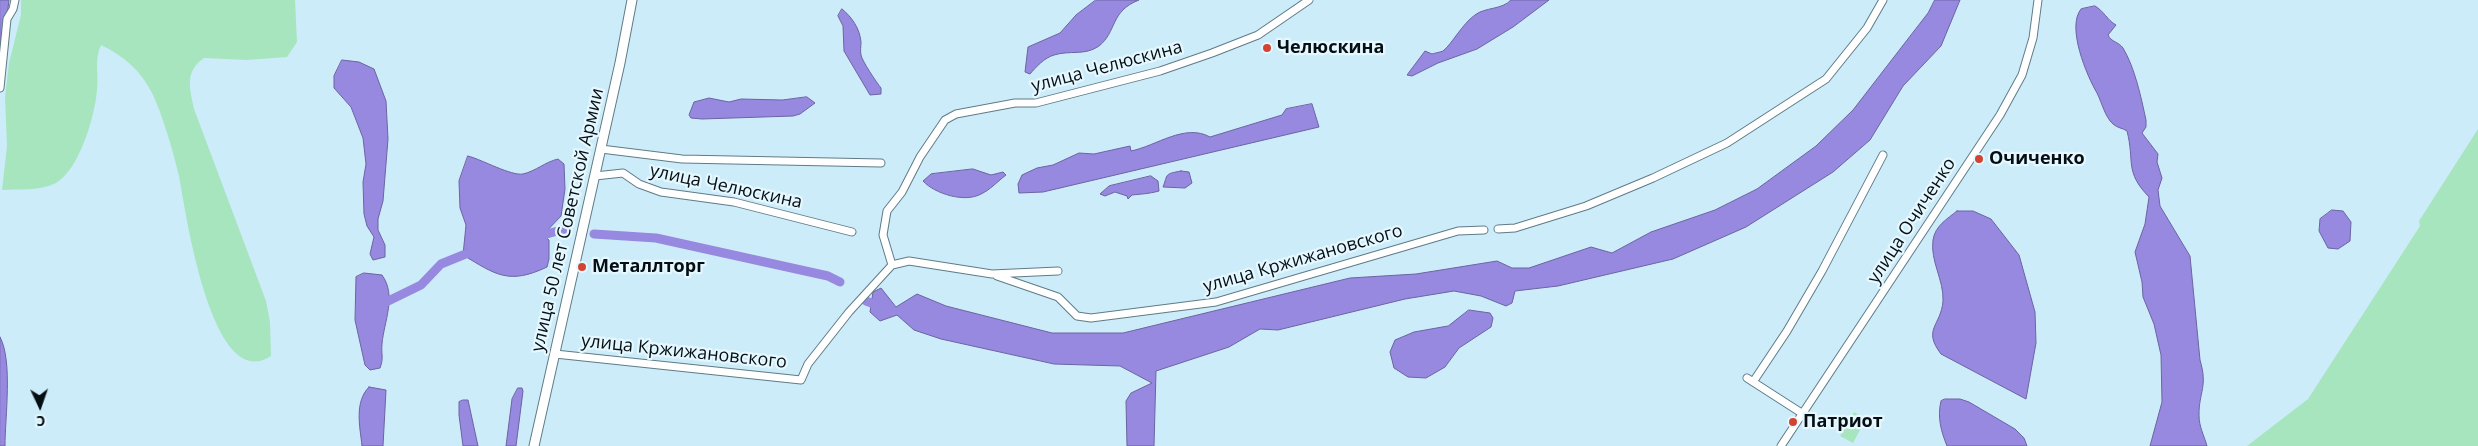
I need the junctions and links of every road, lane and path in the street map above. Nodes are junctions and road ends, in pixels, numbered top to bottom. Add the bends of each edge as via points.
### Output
1 (14, 0) edge
2 (632, 0) edge
3 (1308, 0) edge
4 (1883, 0) edge
5 (2038, 0) edge
6 (0, 88) edge
7 (601, 149) junction
8 (1883, 155) dead end
9 (881, 163) dead end
10 (595, 176) junction
11 (1498, 229) dead end
12 (1484, 230) dead end
13 (852, 232) dead end
14 (892, 265) junction
15 (1058, 270) dead end
16 (992, 274) junction
17 (555, 354) junction
18 (1801, 417) junction
19 (534, 446) edge
20 (1781, 446) edge

1 - 6 street via 13,10 7,18
2 - 7 main road, улица 50 лет Советской Армии
3 - 14 street, улица Челюскина via 1258,35 1160,71 1036,103 1015,103 950,116 887,211 883,235
4 - 11 street via 1867,28 1826,80 1727,143 1586,206 1515,228
5 - 18 street, улица Очиченко via 2033,38 2022,75 2000,115
7 - 9 street, улица Челюскина via 682,159
7 - 10 main road, улица 50 лет Советской Армии
8 - 18 street via 1787,331 1750,380
10 - 13 street, улица Челюскина via 623,173 639,184 661,192 734,202
10 - 17 main road, улица 50 лет Советской Армии
12 - 16 street, улица Кржижановского via 1458,231 1216,302 1091,318 1077,316 1058,297
14 - 16 street, улица Кржижановского via 909,261
14 - 17 street, улица Кржижановского via 849,312 812,359 801,380
15 - 16 street, улица Кржижановского
17 - 19 main road, улица 50 лет Советской Армии
18 - 20 street, улица Очиченко

